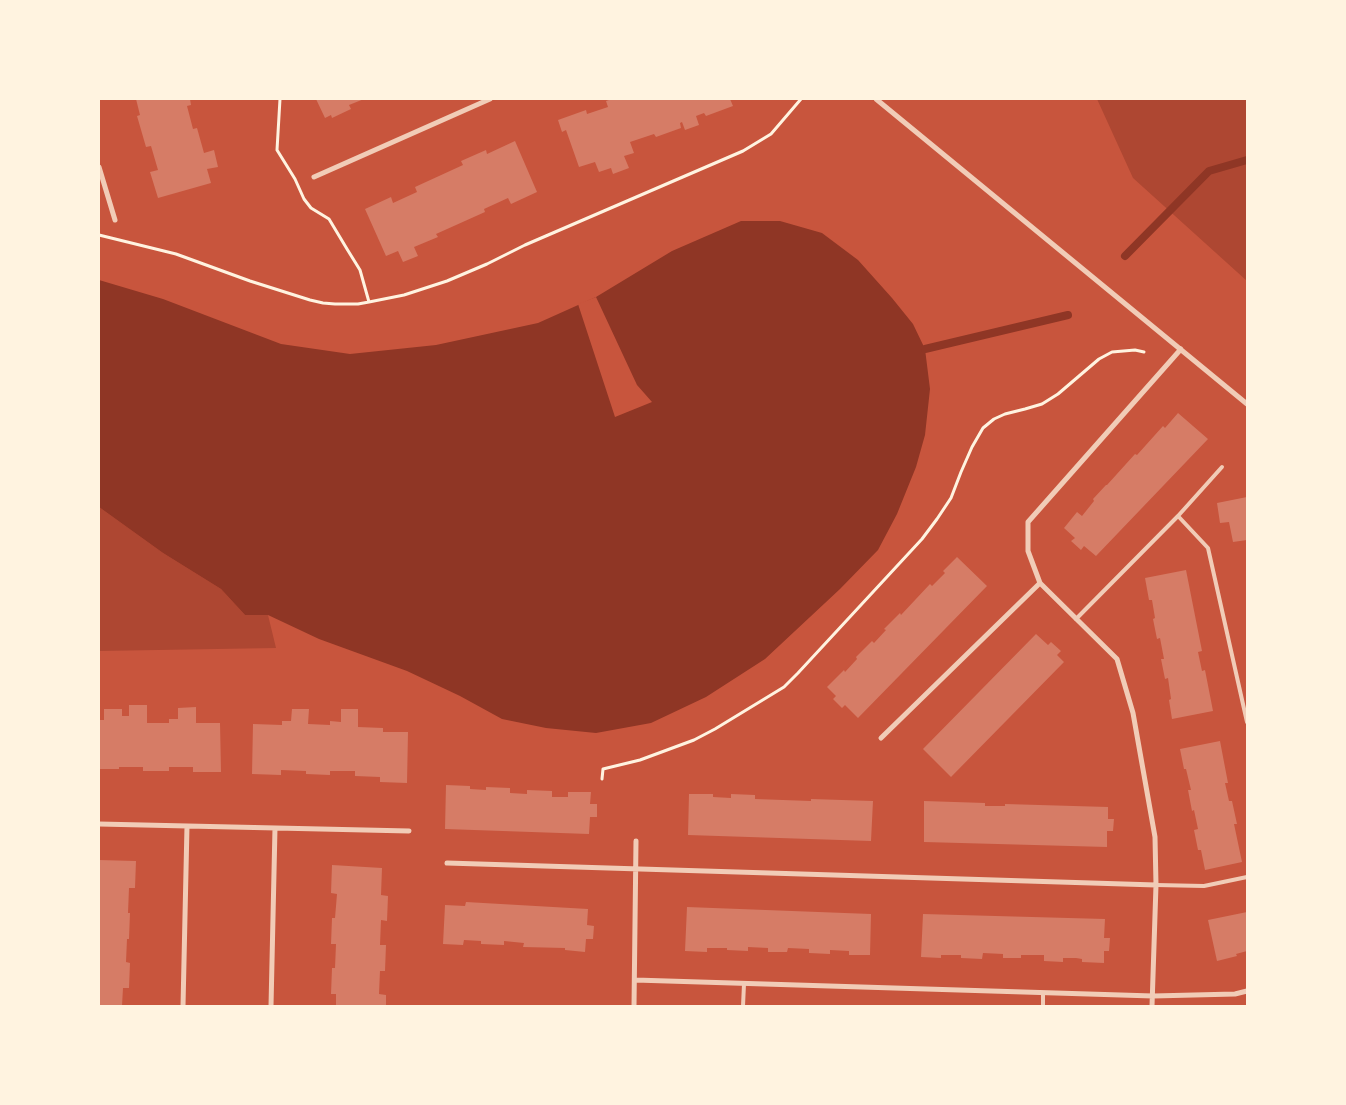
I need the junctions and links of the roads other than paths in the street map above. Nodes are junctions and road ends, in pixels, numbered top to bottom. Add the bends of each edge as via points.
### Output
1 (490, 99) edge
2 (876, 99) edge
3 (99, 167) edge
4 (314, 177) dead end
5 (115, 220) dead end
6 (1181, 349) junction
7 (1247, 404) edge
8 (1222, 467) dead end
9 (1178, 516) junction
10 (1040, 583) junction
11 (1076, 619) junction
12 (1247, 722) edge
13 (881, 738) dead end
14 (99, 824) edge
15 (187, 826) junction
16 (275, 828) junction
17 (409, 831) dead end
18 (636, 841) dead end
19 (447, 863) dead end
20 (635, 869) junction
21 (1247, 877) edge
22 (1156, 885) junction
23 (635, 980) junction
24 (744, 984) junction
25 (1247, 991) edge
26 (1044, 993) junction
27 (1153, 996) junction
28 (183, 1006) edge
29 (271, 1006) edge
30 (634, 1006) edge
31 (743, 1006) edge
32 (1043, 1006) edge
33 (1152, 1006) edge

1 - 4 street
2 - 6 street
3 - 5 street
6 - 7 street
6 - 10 street via 1028,522 1028,552
8 - 9 lane
9 - 11 lane
9 - 12 lane via 1208,548
10 - 11 street
10 - 13 street
11 - 22 street via 1117,659 1133,713 1155,837
14 - 15 street
15 - 16 street
15 - 28 street
16 - 17 street
16 - 29 street
18 - 20 street
19 - 20 street
20 - 22 street
20 - 23 street
21 - 22 lane via 1204,886
22 - 27 street
23 - 24 street
23 - 30 street
24 - 26 street
24 - 31 lane
25 - 27 street
26 - 27 street
26 - 32 lane
27 - 33 street

